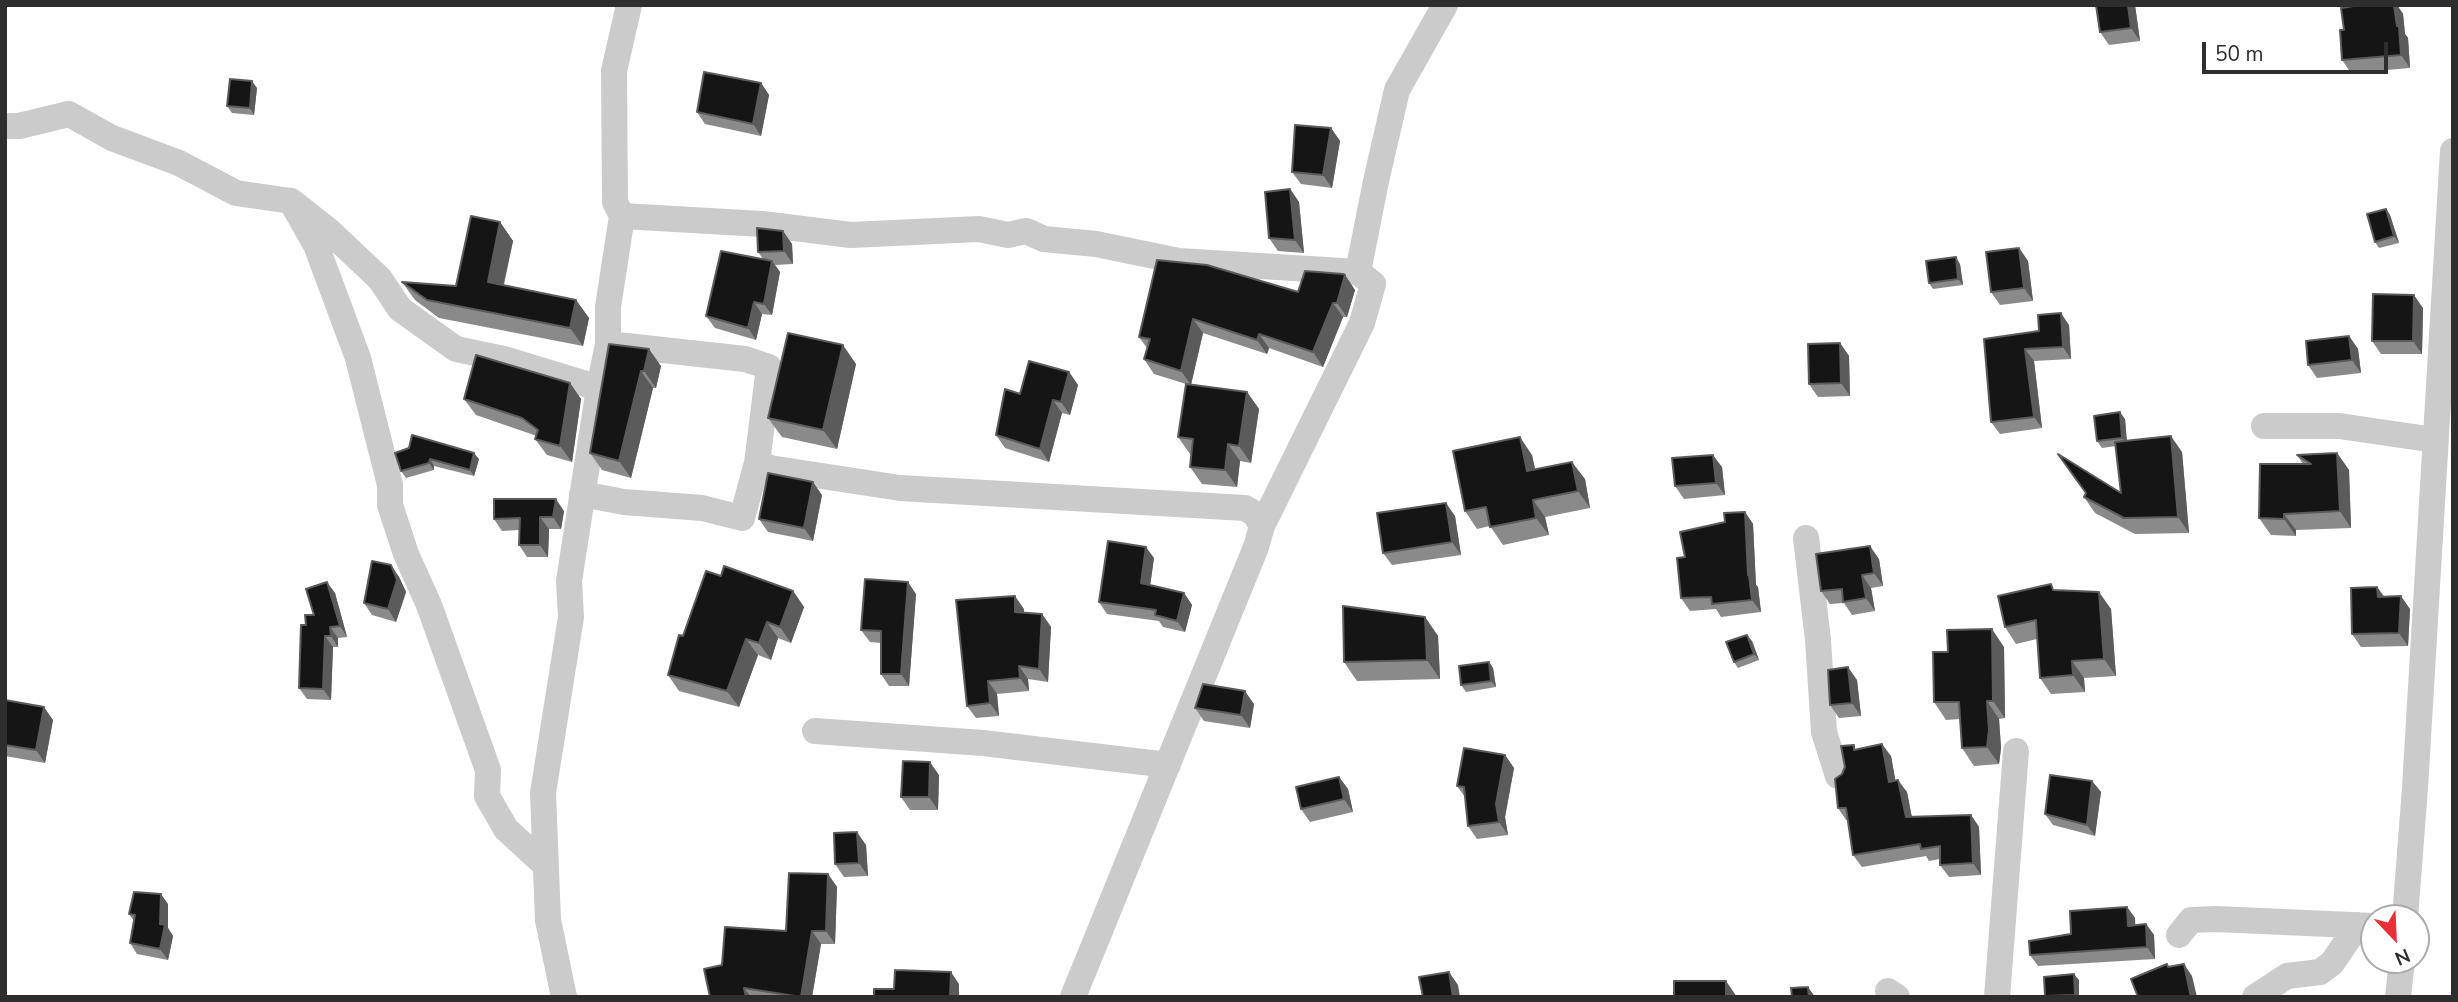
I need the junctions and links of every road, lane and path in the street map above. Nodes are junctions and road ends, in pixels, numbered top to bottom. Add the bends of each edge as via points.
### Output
1 (629, 5) edge
2 (1445, 5) edge
3 (5, 126) edge
4 (2453, 151) edge
5 (291, 201) junction
6 (622, 216) junction
7 (1358, 272) junction
8 (608, 344) junction
9 (599, 388) junction
10 (2264, 426) dead end
11 (2435, 440) junction
12 (757, 463) junction
13 (582, 494) junction
14 (1262, 526) junction
15 (1806, 538) dead end
16 (815, 730) dead end
17 (2016, 751) dead end
18 (1168, 765) junction
19 (1838, 776) edge
20 (544, 864) junction
21 (2406, 904) edge
22 (2360, 925) edge
23 (2360, 932) edge
24 (2179, 935) dead end
25 (2401, 974) edge
26 (564, 997) edge
27 (1073, 997) edge
28 (1997, 997) edge
29 (2255, 997) edge
30 (2399, 997) edge

1 - 6 street via 614,71 615,202
2 - 7 street via 1398,90
3 - 5 street via 69,114 236,193
4 - 11 street
5 - 9 street via 380,279 400,309 456,349
5 - 20 street via 316,245 358,358 388,475 390,505 488,770 487,796 506,829
6 - 7 street via 750,223 851,235 979,229 1008,235 1026,231 1044,239 1179,261
6 - 8 street via 608,307
7 - 14 street via 1373,284 1362,323
8 - 9 street
8 - 12 street via 745,359 769,367
9 - 13 street
10 - 11 street via 2339,426
11 - 21 street
12 - 13 street via 742,518 702,508
12 - 14 street via 900,488 1245,508
13 - 20 street via 569,581 570,617 543,793
14 - 18 street
15 - 19 street via 1824,732
16 - 18 street via 984,743
17 - 28 street
18 - 27 street
20 - 26 street via 548,920
22 - 24 street via 2191,920
23 - 29 street via 2320,972 2287,976
25 - 30 street

